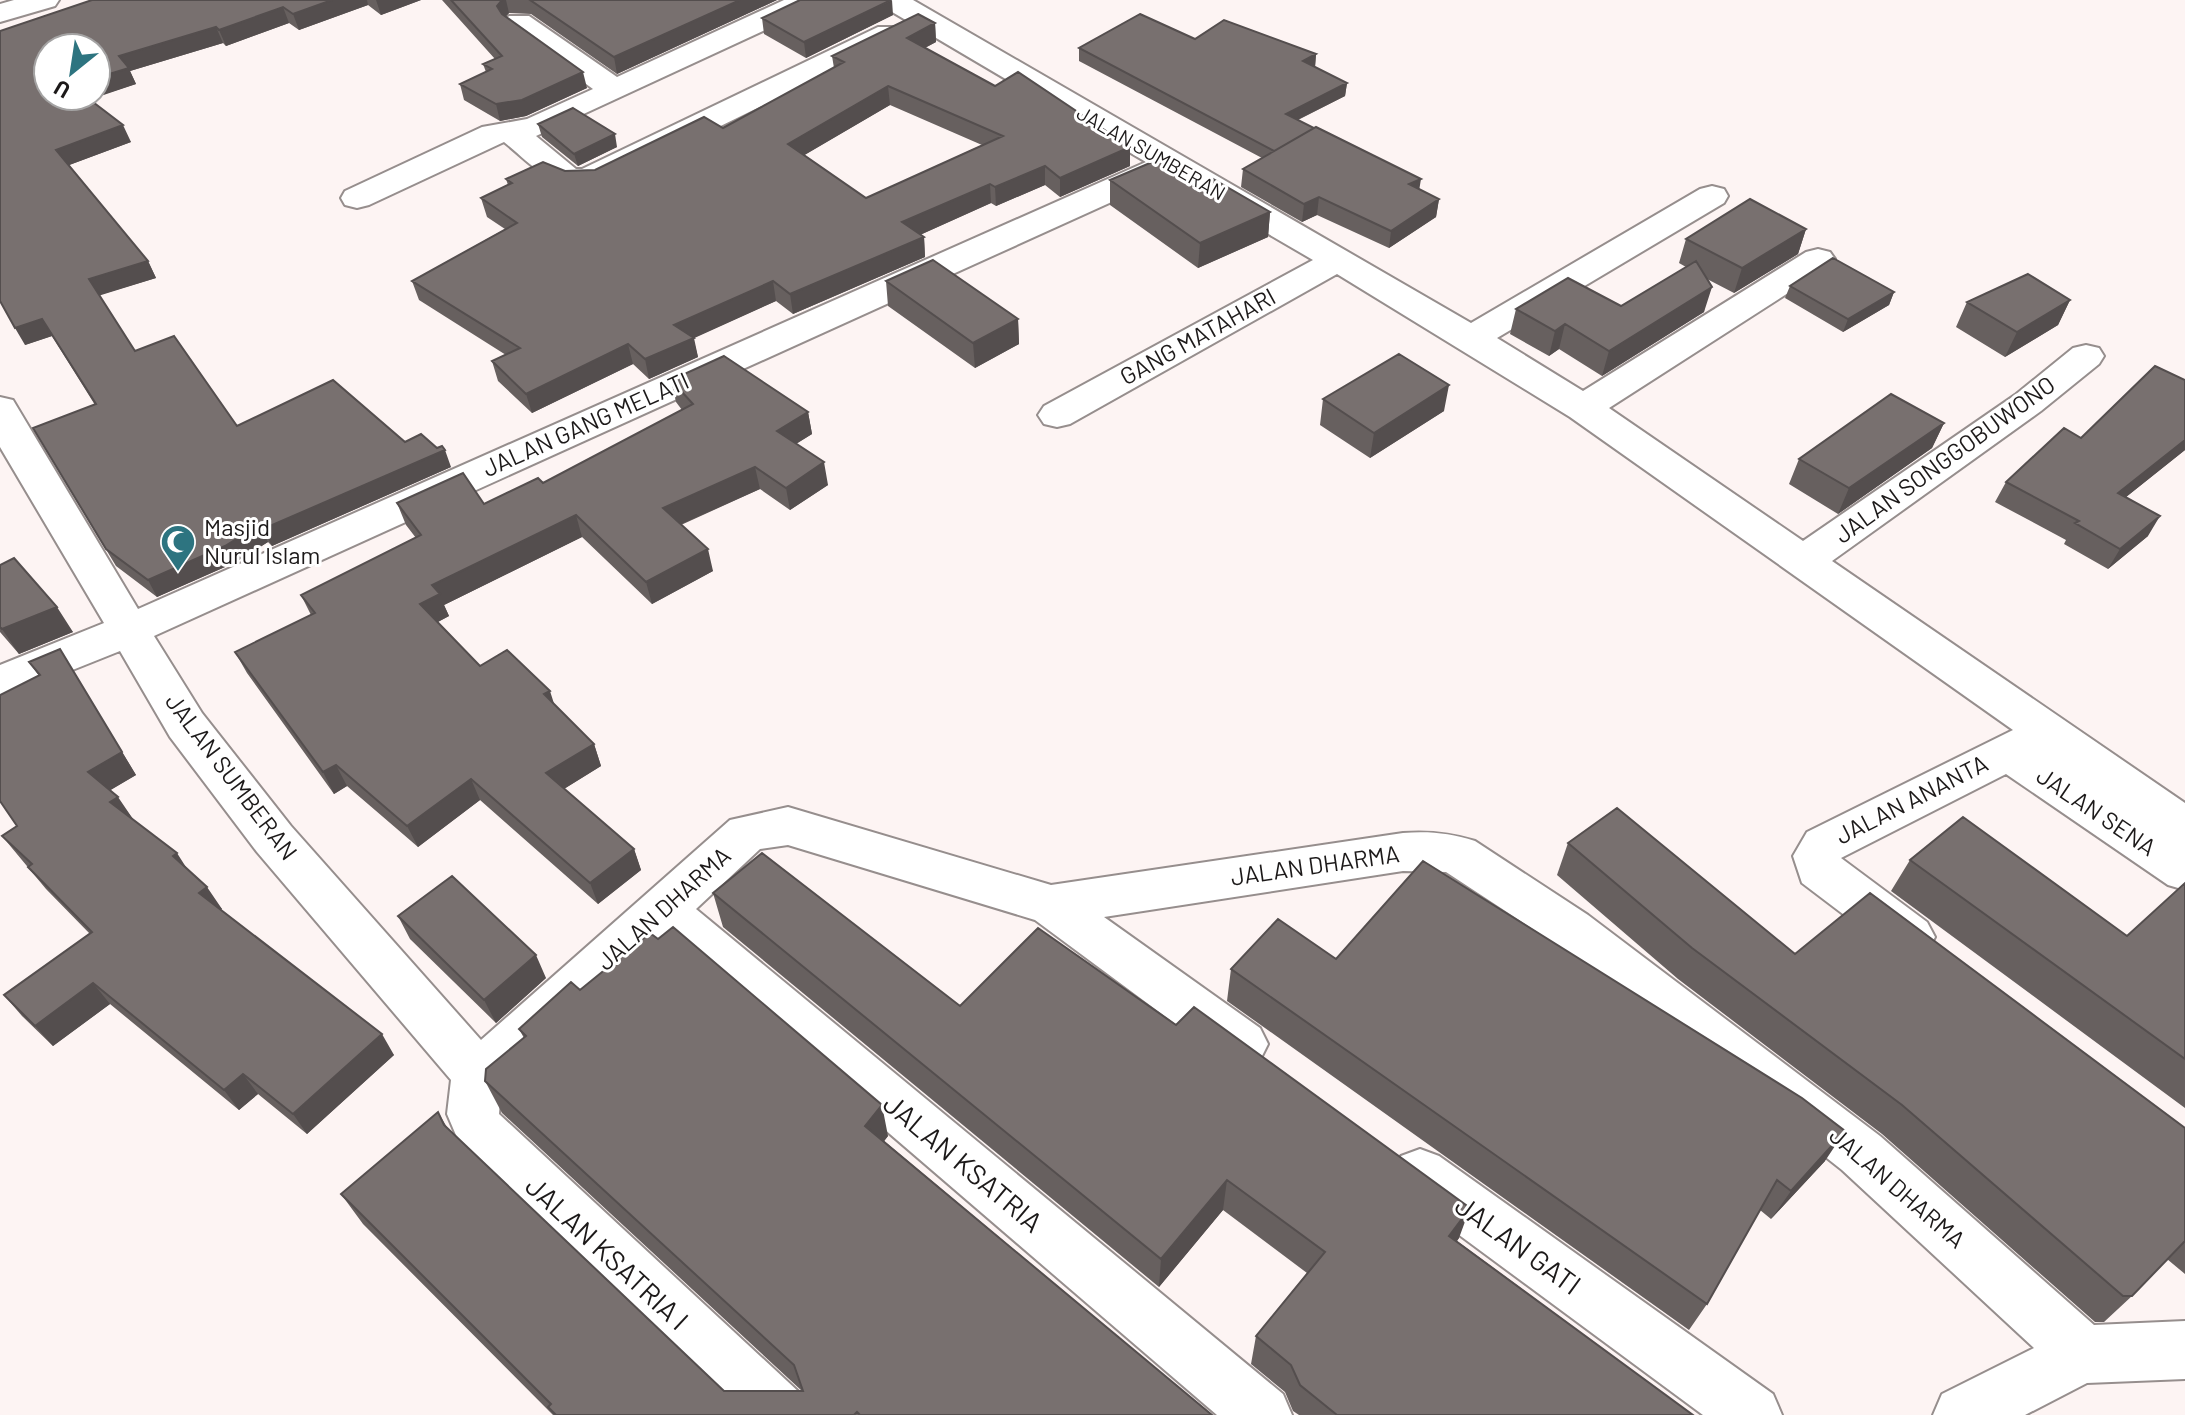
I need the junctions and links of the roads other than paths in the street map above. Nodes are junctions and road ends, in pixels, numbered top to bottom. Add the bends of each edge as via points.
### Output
1 (45, 0) edge
2 (807, 0) edge
3 (892, 0) edge
4 (0, 13) edge
5 (919, 18) junction
6 (519, 22) edge
7 (613, 89) junction
8 (511, 131) junction
9 (1170, 163) junction
10 (1712, 196) dead end
11 (357, 198) dead end
12 (1818, 259) dead end
13 (1338, 260) junction
14 (1482, 346) junction
15 (2086, 356) dead end
16 (1583, 408) junction
17 (1057, 415) dead end
18 (2, 420) edge
19 (1802, 562) junction
20 (131, 629) junction
21 (0, 683) edge
22 (2027, 743) junction
23 (2185, 827) edge
24 (2185, 871) edge
25 (1051, 905) junction
26 (664, 911) junction
27 (1945, 964) edge
28 (1280, 1072) edge
29 (479, 1075) junction
30 (1382, 1146) edge
31 (2185, 1350) edge
32 (2083, 1354) junction
33 (780, 1415) edge
34 (1262, 1415) edge
35 (1752, 1415) edge
36 (1963, 1415) edge

1 - 4 street
2 - 7 street
3 - 5 street, JALAN SUMBERAN
5 - 8 street via 587,179 567,178
5 - 9 street, JALAN SUMBERAN
6 - 7 street
7 - 8 street via 535,127
8 - 11 street via 493,134
9 - 13 street, JALAN SUMBERAN
9 - 20 street, JALAN GANG MELATI
10 - 14 street
12 - 16 street
13 - 14 street, JALAN SUMBERAN
13 - 17 street, GANG MATAHARI
14 - 16 street, JALAN SUMBERAN
15 - 19 street, JALAN SONGGOBUWONO
16 - 19 street, JALAN SUMBERAN
18 - 20 street, JALAN SUMBERAN
19 - 22 street, JALAN SUMBERAN
20 - 21 street, JALAN GANG MELATI
20 - 29 street, JALAN SUMBERAN via 186,725 274,839
22 - 23 street
22 - 24 street, JALAN SENA
22 - 27 street, JALAN ANANTA via 1824,845 1817,856 1819,869
25 - 26 street, JALAN DHARMA via 788,826 747,833
25 - 28 street
25 - 32 street, JALAN DHARMA via 1403,852 1458,855 1571,929 1861,1153
26 - 29 street, JALAN DHARMA
26 - 34 street, JALAN KSATRIA
29 - 33 street, JALAN KSATRIA I via 469,1100 483,1137
30 - 35 street, JALAN GATI
31 - 32 street
32 - 36 street

